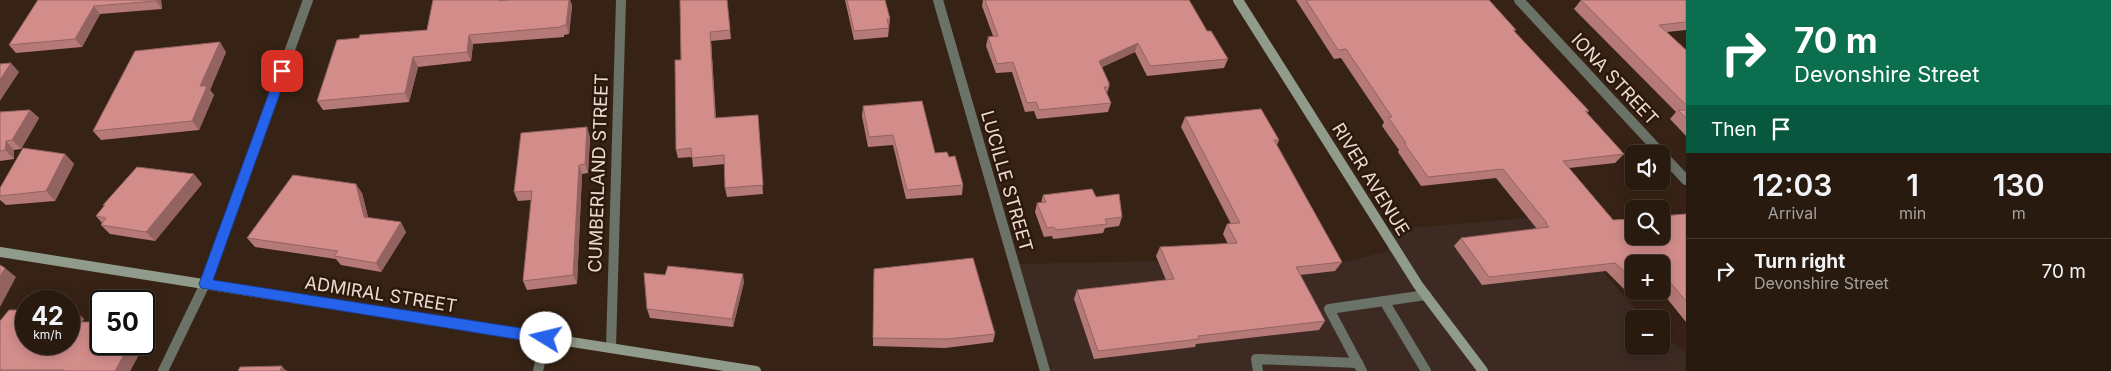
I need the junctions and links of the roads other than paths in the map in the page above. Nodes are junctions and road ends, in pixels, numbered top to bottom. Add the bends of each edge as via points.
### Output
1 (308, 0) edge
2 (621, 0) edge
3 (938, 0) edge
4 (1238, 0) edge
5 (1519, 0) edge
6 (1686, 180) edge
7 (0, 252) edge
8 (206, 284) junction
9 (1426, 295) junction
10 (1384, 301) junction
11 (546, 338) junction
12 (610, 348) junction
13 (1360, 367) edge
14 (163, 371) edge
15 (538, 371) edge
16 (756, 371) edge
17 (1045, 371) edge
18 (1258, 371) edge
19 (1426, 371) edge
20 (1483, 371) edge

1 - 8 street
2 - 12 street, CUMBERLAND STREET
3 - 17 street, LUCILLE STREET
4 - 9 main road, RIVER AVENUE
5 - 6 street, IONA STREET
7 - 8 main road, ADMIRAL STREET
8 - 11 main road, ADMIRAL STREET
8 - 14 street
9 - 10 street
9 - 20 main road, RIVER AVENUE
10 - 13 street via 1330,309
10 - 19 street
11 - 12 main road, ADMIRAL STREET
11 - 15 street
12 - 16 main road, ADMIRAL STREET
13 - 18 street via 1256,359

